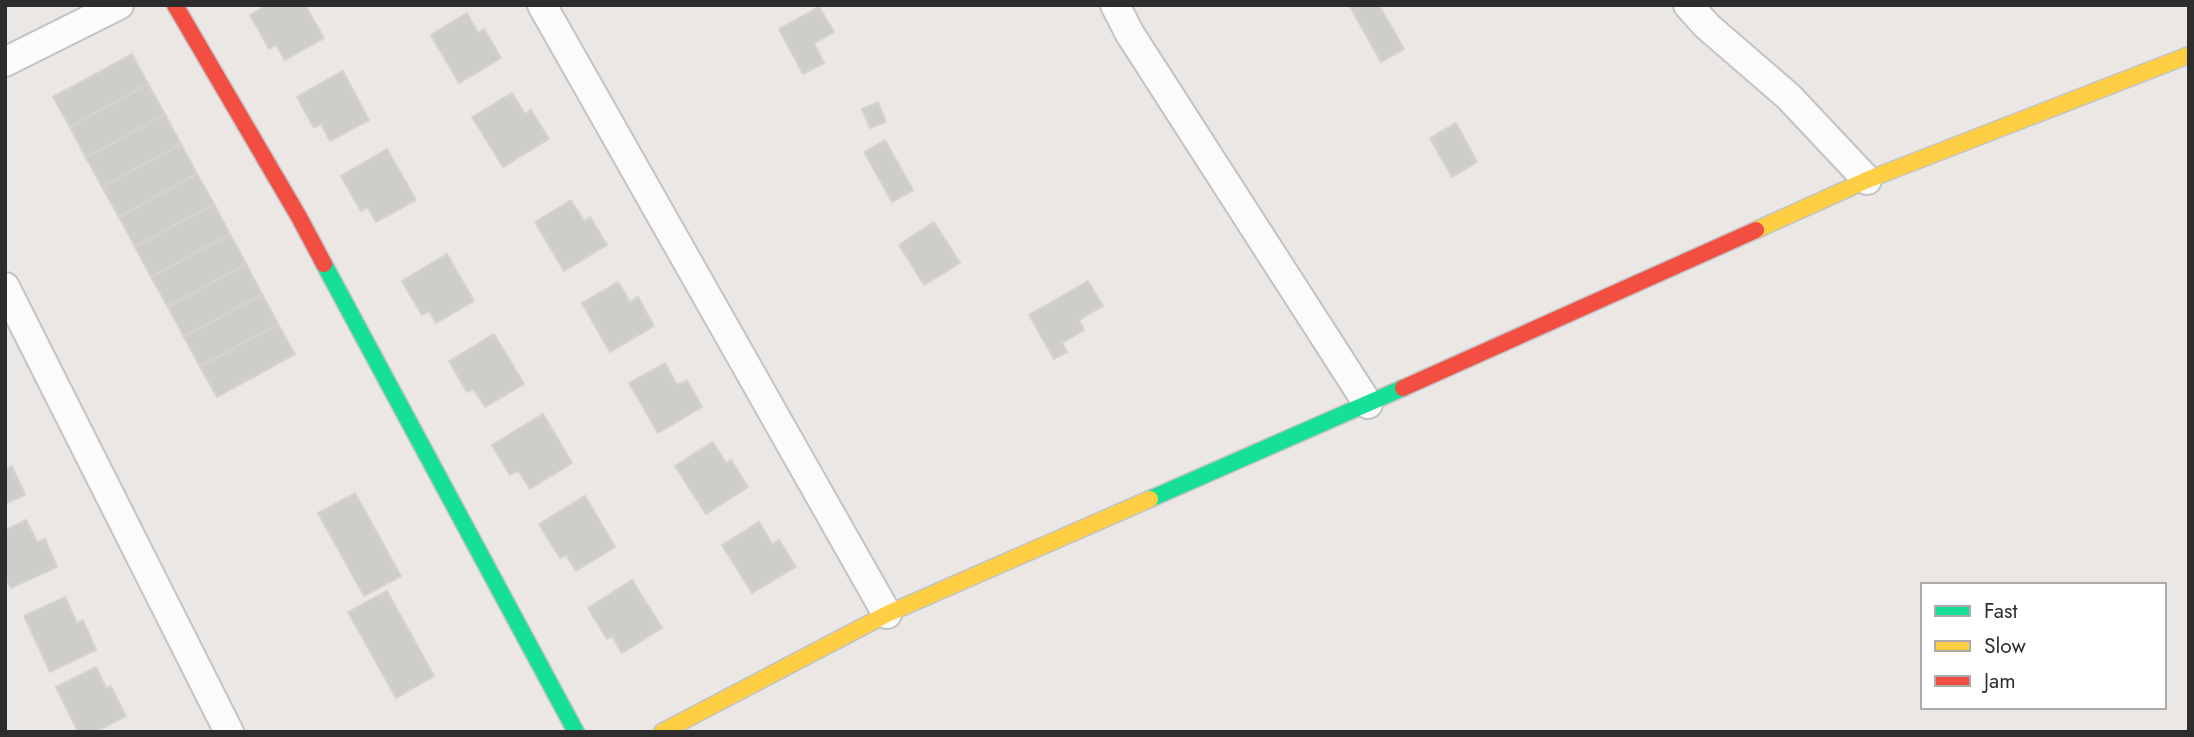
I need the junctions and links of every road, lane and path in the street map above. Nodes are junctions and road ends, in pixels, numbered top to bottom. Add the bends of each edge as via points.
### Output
1 (119, 5) edge
2 (175, 5) edge
3 (542, 5) edge
4 (1115, 5) edge
5 (1688, 5) edge
6 (2189, 55) edge
7 (5, 62) edge
8 (1867, 180) junction
9 (5, 287) edge
10 (1368, 404) junction
11 (887, 614) junction
12 (229, 732) edge
13 (576, 732) edge
14 (662, 732) edge

1 - 7 street
2 - 13 street via 299,217
3 - 11 street
4 - 10 street
5 - 8 street via 1789,97
6 - 8 street
8 - 10 street
9 - 12 street
10 - 11 street
11 - 14 street

